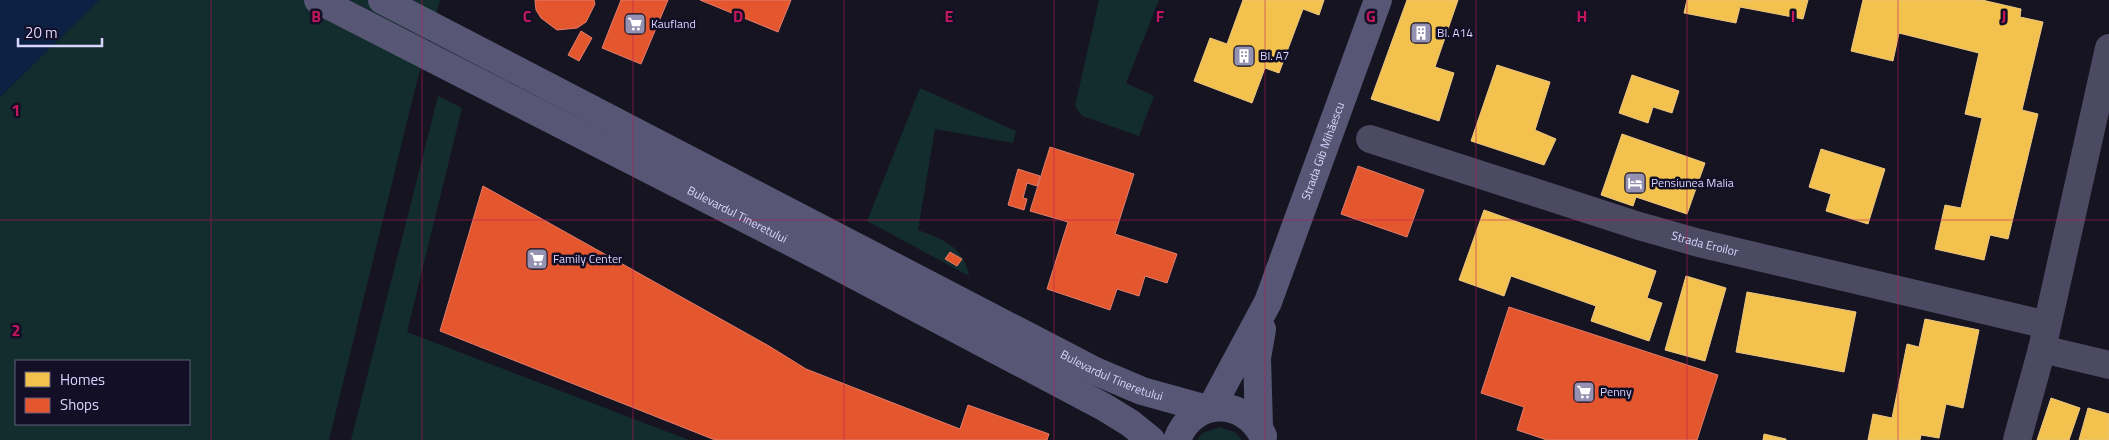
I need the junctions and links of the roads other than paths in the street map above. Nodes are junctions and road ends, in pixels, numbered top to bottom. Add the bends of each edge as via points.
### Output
1 (318, 0) edge
2 (382, 0) edge
3 (1378, 0) edge
4 (2109, 48) edge
5 (1370, 140) dead end
6 (1268, 302) junction
7 (2044, 337) junction
8 (2109, 365) edge
9 (1209, 409) junction
10 (1264, 437) edge
11 (1151, 440) edge
12 (1177, 440) edge
13 (2017, 440) edge

1 - 11 main road, Bulevardul Tineretului via 1104,407
2 - 9 main road, Bulevardul Tineretului via 1095,371 1142,392
3 - 6 main road, Strada Gib Mihăescu
4 - 7 street
5 - 7 street, Strada Eroilor via 1648,229
6 - 9 main road, Strada Gib Mihăescu
6 - 10 main road, Strada Gib Mihăescu via 1258,358
7 - 8 street, Strada Eroilor
7 - 13 street
9 - 10 main road, Bulevardul Tineretului via 1225,407 1238,410 1250,417
9 - 12 main road via 1186,422

